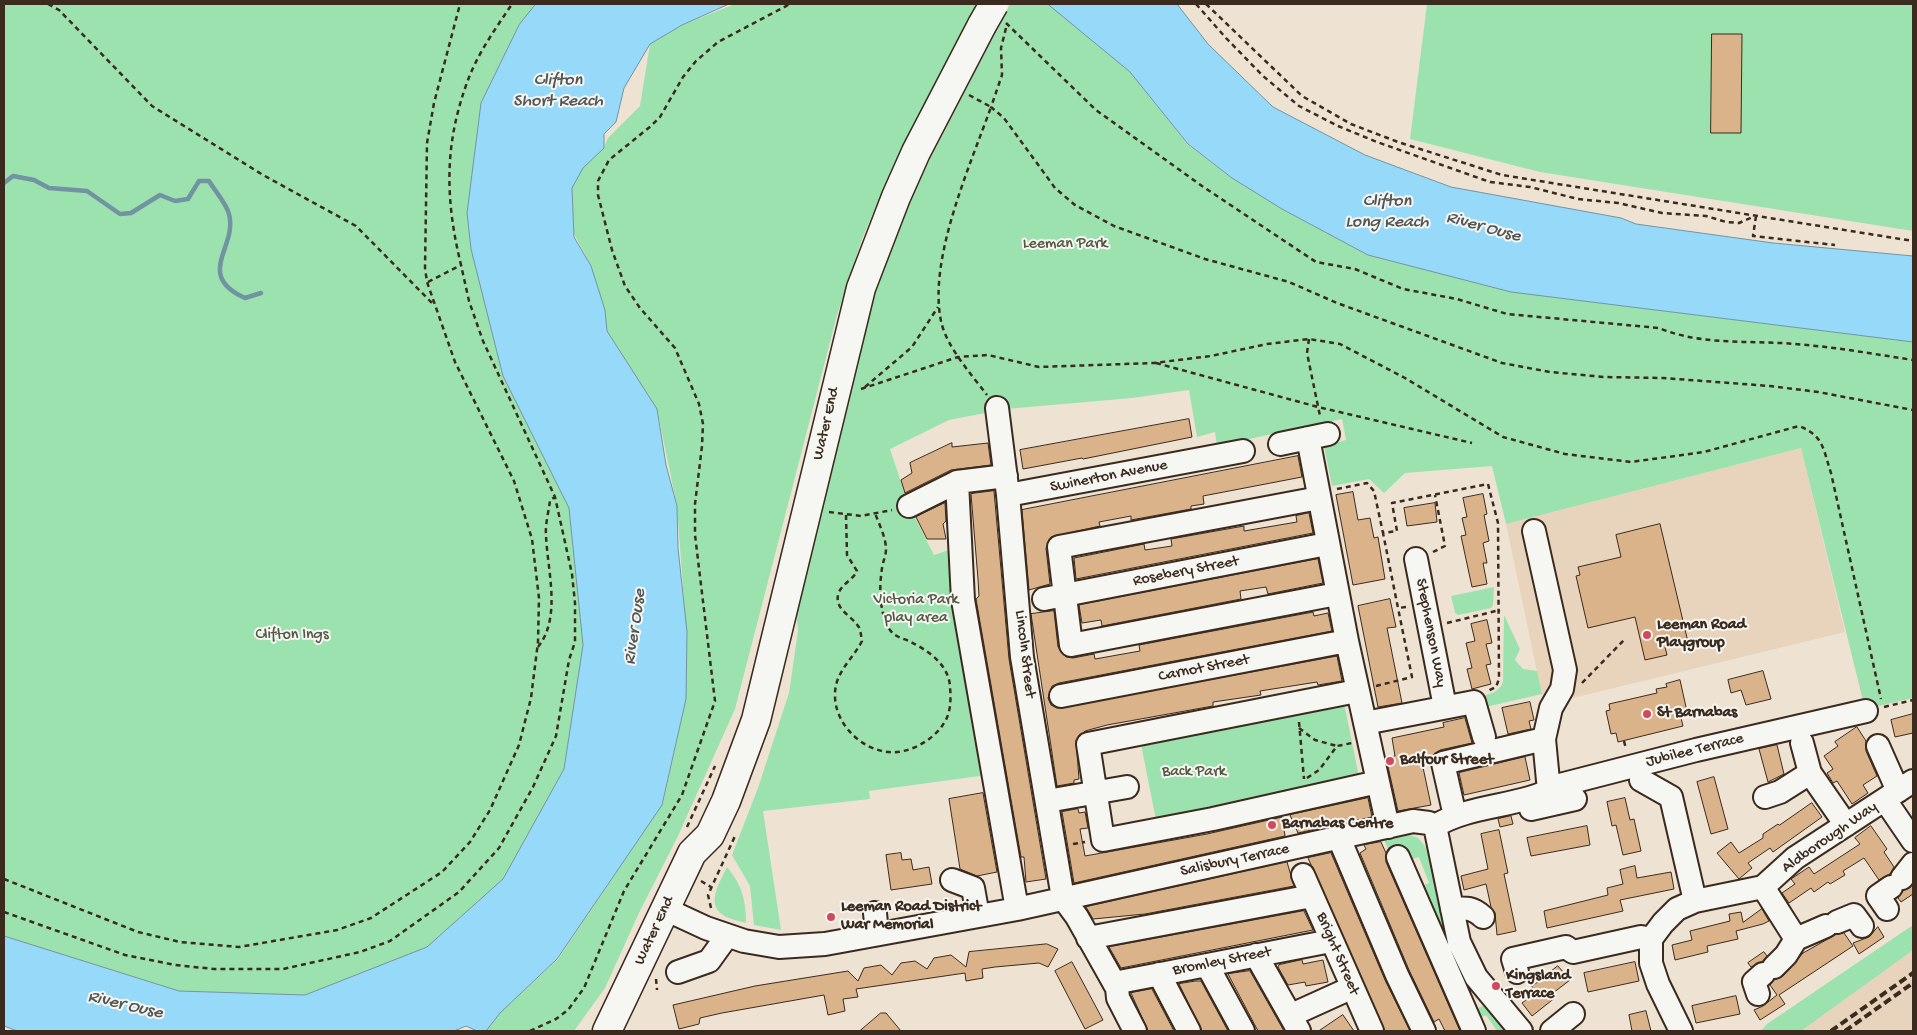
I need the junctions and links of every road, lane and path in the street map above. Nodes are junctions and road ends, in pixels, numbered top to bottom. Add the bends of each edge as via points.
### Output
1 (48, 4) edge
2 (460, 4) edge
3 (512, 4) edge
4 (790, 4) edge
5 (1196, 4) edge
6 (1206, 4) edge
7 (996, 18) edge
8 (962, 92) dead end
9 (991, 107) junction
10 (1756, 216) junction
11 (1913, 241) edge
12 (1836, 245) dead end
13 (461, 264) junction
14 (428, 282) junction
15 (435, 306) junction
16 (939, 306) junction
17 (1309, 339) junction
18 (958, 357) junction
19 (1913, 360) edge
20 (1154, 363) junction
21 (848, 390) junction
22 (1318, 407) junction
23 (997, 408) joint
24 (1913, 410) edge
25 (1320, 436) junction
26 (1280, 444) dead end
27 (1472, 444) dead end
28 (1243, 451) dead end
29 (957, 482) junction
30 (1007, 486) junction
31 (1435, 494) junction
32 (1318, 496) junction
33 (555, 497) junction
34 (909, 506) joint
35 (824, 511) dead end
36 (875, 513) junction
37 (846, 515) junction
38 (1534, 531) dead end
39 (1383, 533) junction
40 (1327, 544) junction
41 (1416, 559) joint
42 (1337, 594) junction
43 (1054, 598) junction
44 (1424, 603) junction
45 (1398, 608) junction
46 (1500, 610) junction
47 (1429, 628) junction
48 (1624, 640) dead end
49 (1346, 641) junction
50 (537, 648) junction
51 (1562, 689) junction
52 (1358, 691) junction
53 (1061, 696) dead end
54 (1913, 700) edge
55 (1474, 702) junction
56 (1299, 703) junction
57 (1445, 707) junction
58 (1874, 709) junction
59 (1299, 728) junction
60 (1366, 731) junction
61 (1484, 737) dead end
62 (1544, 739) junction
63 (1802, 743) dead end
64 (1337, 746) junction
65 (1878, 746) dead end
66 (1810, 773) junction
67 (1641, 780) dead end
68 (1378, 782) junction
69 (1127, 787) dead end
70 (1899, 790) edge
71 (1549, 791) junction
72 (1096, 793) junction
73 (1765, 797) dead end
74 (1528, 798) junction
75 (1575, 799) dead end
76 (1047, 801) junction
77 (1466, 817) junction
78 (1846, 825) junction
79 (1435, 826) junction
80 (1388, 827) junction
81 (1339, 838) junction
82 (1103, 840) junction
83 (1913, 841) edge
84 (1054, 846) junction
85 (1398, 857) dead end
86 (1902, 877) edge
87 (4, 879) edge
88 (952, 880) dead end
89 (711, 887) dead end
90 (1763, 887) junction
91 (1063, 898) junction
92 (1695, 901) junction
93 (1017, 909) junction
94 (1887, 909) dead end
95 (713, 910) dead end
96 (1452, 910) junction
97 (4, 912) edge
98 (672, 912) junction
99 (978, 916) junction
100 (1483, 917) dead end
101 (1862, 926) dead end
102 (727, 936) junction
103 (1088, 938) junction
104 (1651, 939) junction
105 (1796, 939) junction
106 (1331, 941) junction
107 (1256, 956) junction
108 (1207, 965) junction
109 (678, 972) dead end
110 (1516, 972) dead end
111 (1159, 974) junction
112 (1765, 978) dead end
113 (1114, 983) junction
114 (1351, 988) junction
115 (1488, 992) junction
116 (1461, 1003) junction
117 (1573, 1014) dead end
118 (1298, 1022) edge
119 (1131, 1030) edge
120 (530, 1031) edge
121 (607, 1031) edge
122 (626, 1031) edge
123 (1189, 1031) edge
124 (1243, 1031) edge
125 (1372, 1031) edge
126 (1424, 1031) edge
127 (1474, 1031) edge
128 (1521, 1031) edge
129 (1552, 1031) edge
130 (1681, 1031) edge

1 - 15 path via 59,10 152,106 263,175 356,226
2 - 14 path via 434,102 428,143 425,268
3 - 13 path via 489,38 468,80 450,141 451,224
4 - 120 path via 718,42 696,61 660,116 610,160 598,181 598,195 612,250 625,286 636,304 675,348 699,404 703,424 695,535 715,701 682,795 624,891 584,988 568,1010
5 - 10 path via 1263,76 1299,106 1377,142 1490,182 1662,213 1706,216 1726,222 1739,223
6 - 10 path via 1302,96 1351,124 1374,133 1502,175
7 - 9 path via 1002,48 1002,75
7 - 19 path via 1096,110 1316,262 1355,269 1403,288 1507,314 1659,328 1685,336 1736,343 1794,344
7 - 21 main road, Water End via 916,152 896,197 861,288
8 - 9 path
9 - 16 path via 950,226 937,291
9 - 24 path via 1004,118 1054,188 1074,205 1114,226 1205,258 1289,282 1337,303 1502,363 1559,373 1663,378 1808,391
10 - 11 path
10 - 12 path via 1753,236
13 - 14 path
13 - 33 path via 483,341
14 - 15 path
15 - 50 path via 456,362 514,481 532,539 539,598
16 - 18 path via 941,322
16 - 21 path via 912,347
17 - 20 path
17 - 22 path via 1307,354
17 - 58 path via 1340,344 1405,378 1503,437 1565,454 1631,462 1704,452 1799,426 1813,431 1831,473
18 - 20 path via 988,355 1039,368
18 - 21 path
18 - 23 path
20 - 22 path
21 - 98 main road, Water End via 756,720 710,835 708,856
22 - 25 path
22 - 27 path
23 - 30 street, Lincoln Street
25 - 26 street
25 - 32 street
28 - 30 street, Swinerton Avenue via 1208,451
29 - 30 street, Swinerton Avenue
29 - 34 street, Swinerton Avenue
29 - 93 street via 963,600
30 - 76 street, Lincoln Street via 1022,657
31 - 39 path via 1392,503 1397,530
31 - 41 path via 1445,546
31 - 46 path via 1488,484 1498,523
32 - 39 path via 1367,483 1374,491
32 - 40 street
32 - 43 street via 1059,547
33 - 50 path via 550,500 545,534 552,580 549,622 547,634
33 - 97 path via 575,603 575,642 556,736 533,787 499,848 459,892 390,941 344,956 283,969 214,969 125,955
34 - 36 path
35 - 37 path
36 - 37 path
36 - 37 path via 886,547 882,568 883,617 894,635 931,653 943,667 950,684 950,707 944,724 924,742 907,751 890,752 859,740 846,728 837,711 834,693 839,676 862,641 859,626 839,606 841,588 853,579 857,571 848,555
38 - 51 street via 1565,670
39 - 45 path
40 - 42 street
40 - 43 street, Rosebery Street
41 - 44 street, Stephenson Way
42 - 43 street via 1070,645
42 - 49 street
44 - 45 path
44 - 47 street, Stephenson Way
45 - 52 path via 1412,677
46 - 47 path
46 - 55 path via 1498,684 1493,690 1478,694
47 - 57 street, Stephenson Way
48 - 51 path via 1581,685
49 - 52 street
49 - 53 street, Carnot Street
50 - 87 path via 519,745 490,810 470,842 442,872 371,918 337,930 239,947 180,942 138,932
51 - 62 street via 1551,708
52 - 56 street
52 - 60 street
54 - 58 path
55 - 57 street, Stephenson Way
55 - 61 street
56 - 59 path
56 - 72 street via 1088,744
57 - 60 street, Stephenson Way
58 - 71 street, Jubilee Terrace via 1696,750 1560,785
59 - 64 path via 1315,740
59 - 64 path via 1304,780 1319,770
60 - 64 path
60 - 68 street
62 - 71 street
62 - 77 street via 1443,764
63 - 66 street
65 - 70 street
66 - 73 street via 1780,792
66 - 78 street
67 - 92 street via 1675,789
68 - 80 street
68 - 82 street
69 - 72 street
70 - 78 street, Aldborough Way
70 - 83 street
71 - 74 street, Jubilee Terrace
72 - 76 street
72 - 82 street
74 - 75 street via 1530,810
74 - 77 street, Jubilee Terrace
76 - 84 street, Lincoln Street
77 - 79 street, Jubilee Terrace
78 - 90 street, Aldborough Way via 1795,858
79 - 80 street, Salisbury Terrace via 1429,822 1413,821
79 - 96 street
80 - 81 street, Salisbury Terrace
81 - 91 street, Salisbury Terrace
81 - 126 street
82 - 84 path
84 - 91 street, Lincoln Street
85 - 116 street
86 - 94 street via 1878,896
88 - 99 street via 973,888
89 - 95 path via 708,900
90 - 92 street
90 - 105 street
91 - 93 street, Salisbury Terrace
91 - 103 street
92 - 104 street via 1677,909
93 - 99 street, Salisbury Terrace
96 - 100 street via 1468,907
96 - 115 street via 1468,964
98 - 102 street, Salisbury Terrace
98 - 121 main road, Water End
98 - 122 main road, Water End
99 - 102 street, Salisbury Terrace via 876,924 825,944 779,947
101 - 105 street via 1854,915
102 - 109 street via 709,961
103 - 106 street, Bright Street via 1308,886
103 - 113 street
104 - 110 street via 1641,937 1573,952 1566,947 1513,959
104 - 130 street via 1651,963
105 - 112 street
106 - 107 street, Bromley Street
106 - 114 street, Bright Street
107 - 108 street, Bromley Street
107 - 118 street
108 - 111 street, Bromley Street
108 - 124 street
111 - 113 street, Bromley Street
111 - 123 street
113 - 119 street
114 - 118 street
114 - 125 street, Bright Street
115 - 116 street
115 - 128 street
116 - 127 street
117 - 129 street

